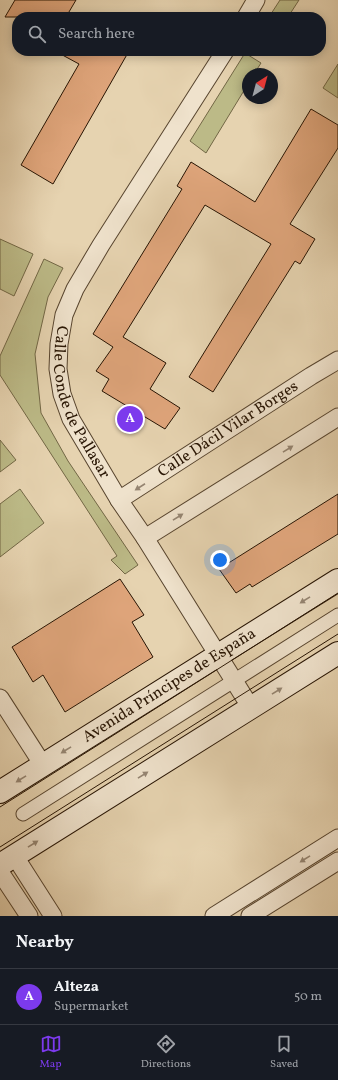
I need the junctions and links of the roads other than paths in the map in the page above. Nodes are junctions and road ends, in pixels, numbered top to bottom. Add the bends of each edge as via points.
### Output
1 (256, 0) edge
2 (249, 12) edge
3 (222, 56) edge
4 (338, 360) edge
5 (338, 418) edge
6 (119, 500) junction
7 (145, 538) junction
8 (338, 580) edge
9 (338, 615) edge
10 (338, 653) edge
11 (217, 655) junction
12 (234, 681) junction
13 (0, 698) edge
14 (251, 708) junction
15 (43, 765) junction
16 (0, 792) edge
17 (23, 814) dead end
18 (338, 838) edge
19 (7, 860) edge
20 (338, 861) edge
21 (289, 869) junction
22 (0, 872) edge
23 (268, 882) junction
24 (298, 886) junction
25 (279, 898) junction
26 (29, 916) edge
27 (53, 916) edge
28 (214, 916) edge
29 (250, 916) edge

1 - 2 street
3 - 6 street, Calle Conde de Pallasar via 101,245 75,289 64,315 58,369 62,394 71,419
4 -> 6 street, Calle Dácil Vilar Borges
7 -> 5 street
6 - 7 street, Calle Conde de Pallasar
7 - 11 street, Calle Conde de Pallasar
8 -> 11 main road, Avenida Príncipes de España
9 - 12 street, Avenida Príncipes de España
14 -> 10 main road
11 - 12 street, Calle Conde de Pallasar
11 -> 15 main road, Avenida Príncipes de España
12 - 14 street, Calle Conde de Pallasar
12 - 17 street, Avenida Príncipes de España
13 - 15 street
19 -> 14 main road
15 -> 16 main road, Avenida Príncipes de España
18 -> 21 street
19 - 27 street
20 - 24 street
21 - 23 street
21 - 24 street
22 - 26 street
23 - 25 street
23 - 28 street
24 - 25 street
25 - 29 street

